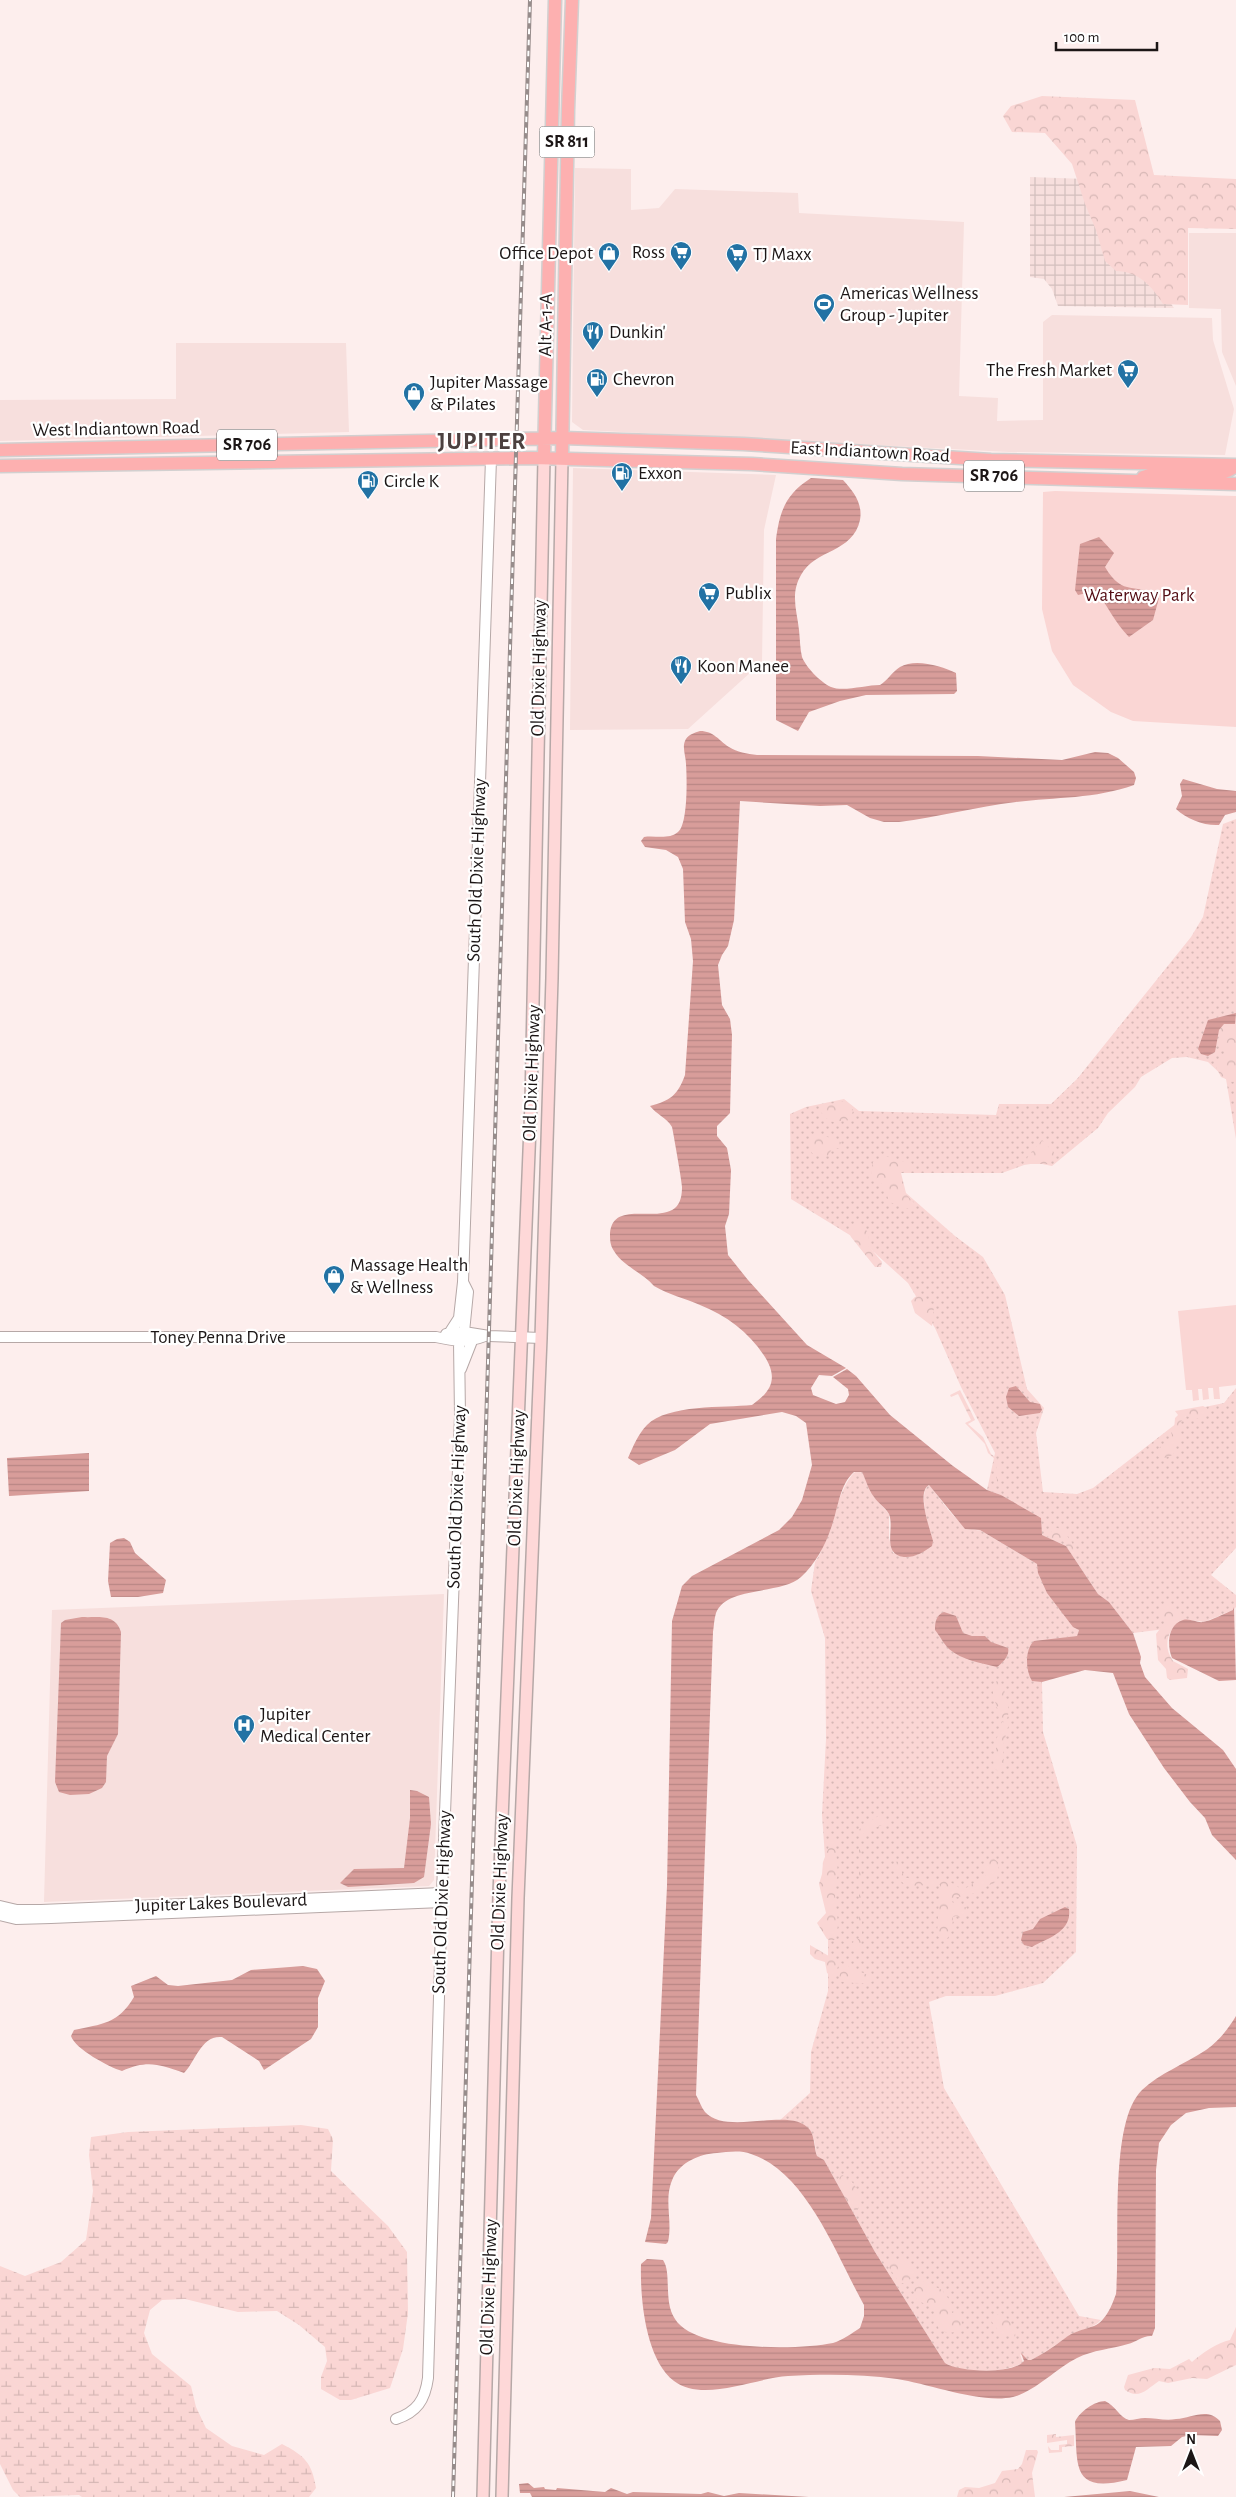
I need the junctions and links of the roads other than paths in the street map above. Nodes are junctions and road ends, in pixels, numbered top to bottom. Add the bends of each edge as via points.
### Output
1 (555, 0) edge
2 (572, 0) edge
3 (550, 202) junction
4 (565, 285) junction
5 (544, 438) junction
6 (563, 438) junction
7 (406, 441) junction
8 (306, 443) junction
9 (753, 445) junction
10 (0, 450) edge
11 (544, 458) junction
12 (491, 459) junction
13 (562, 459) junction
14 (304, 461) junction
15 (180, 464) junction
16 (752, 464) junction
17 (0, 466) edge
18 (1236, 466) edge
19 (1134, 481) junction
20 (1236, 484) edge
21 (557, 711) junction
22 (537, 738) junction
23 (463, 1282) junction
24 (450, 1332) junction
25 (464, 1332) junction
26 (485, 1336) junction
27 (0, 1337) edge
28 (436, 1337) junction
29 (522, 1338) junction
30 (541, 1338) junction
31 (472, 1341) junction
32 (459, 1342) junction
33 (461, 1369) junction
34 (442, 1898) junction
35 (0, 1906) edge
36 (0, 1915) edge
37 (396, 2420) dead end
38 (483, 2497) edge
39 (502, 2497) edge

1 - 3 main road, Alt A-1-A / SR 811
2 - 4 main road, Alt A-1-A / SR 811
3 - 4 main road via 557,217 556,261
3 - 5 main road, Alt A-1-A / SR 811
4 - 6 main road, Alt A-1-A / SR 811
5 - 6 main road, West Indiantown Road / SR 706
5 - 7 main road, West Indiantown Road / SR 706
5 - 11 main road, Alt A-1-A / SR 811
6 - 9 main road, East Indiantown Road / SR 706
6 - 13 main road, Alt A-1-A / SR 811
7 - 8 main road, West Indiantown Road / SR 706
7 - 14 main road via 396,447 382,449 319,451
8 - 10 main road, West Indiantown Road / SR 706
8 - 15 main road via 287,455 194,459
9 - 16 main road
9 - 18 main road, East Indiantown Road / SR 706 via 991,460
11 - 12 main road, West Indiantown Road / SR 706
11 - 13 main road, West Indiantown Road / SR 706
11 - 22 main road, Old Dixie Highway / SR 811
12 - 14 main road, West Indiantown Road / SR 706
12 - 23 street, South Old Dixie Highway
13 - 16 main road, East Indiantown Road / SR 706
13 - 21 main road, Alt A-1-A / SR 811
14 - 15 main road, West Indiantown Road / SR 706
15 - 17 main road, West Indiantown Road / SR 706
16 - 19 main road, East Indiantown Road / SR 706 via 902,474
18 - 19 main road via 1226,473 1151,474
19 - 20 main road, East Indiantown Road / SR 706
21 - 22 main road
21 - 30 main road, Old Dixie Highway / SR 811 via 553,969
22 - 29 main road, Old Dixie Highway / SR 811 via 532,1064
23 - 24 street, South Old Dixie Highway via 459,1318
23 - 25 street, South Old Dixie Highway via 468,1292
24 - 25 street, Toney Penna Drive
24 - 28 street, Toney Penna Drive
25 - 26 street, Toney Penna Drive via 478,1332
26 - 29 street, Toney Penna Drive
26 - 31 street, Toney Penna Drive
27 - 28 street, Toney Penna Drive
28 - 32 street, Toney Penna Drive
29 - 30 street, Toney Penna Drive
29 - 38 main road, Old Dixie Highway / SR 811 via 499,1894
30 - 39 main road, Old Dixie Highway / SR 811 via 518,1898
31 - 32 street, Toney Penna Drive
31 - 33 street, South Old Dixie Highway
32 - 33 street, South Old Dixie Highway
33 - 34 street, South Old Dixie Highway
34 - 35 street, Jupiter Lakes Boulevard via 50,1910 17,1910
34 - 36 street, Jupiter Lakes Boulevard via 51,1918 16,1919
34 - 37 street, South Old Dixie Highway via 428,2378 426,2393 416,2410

